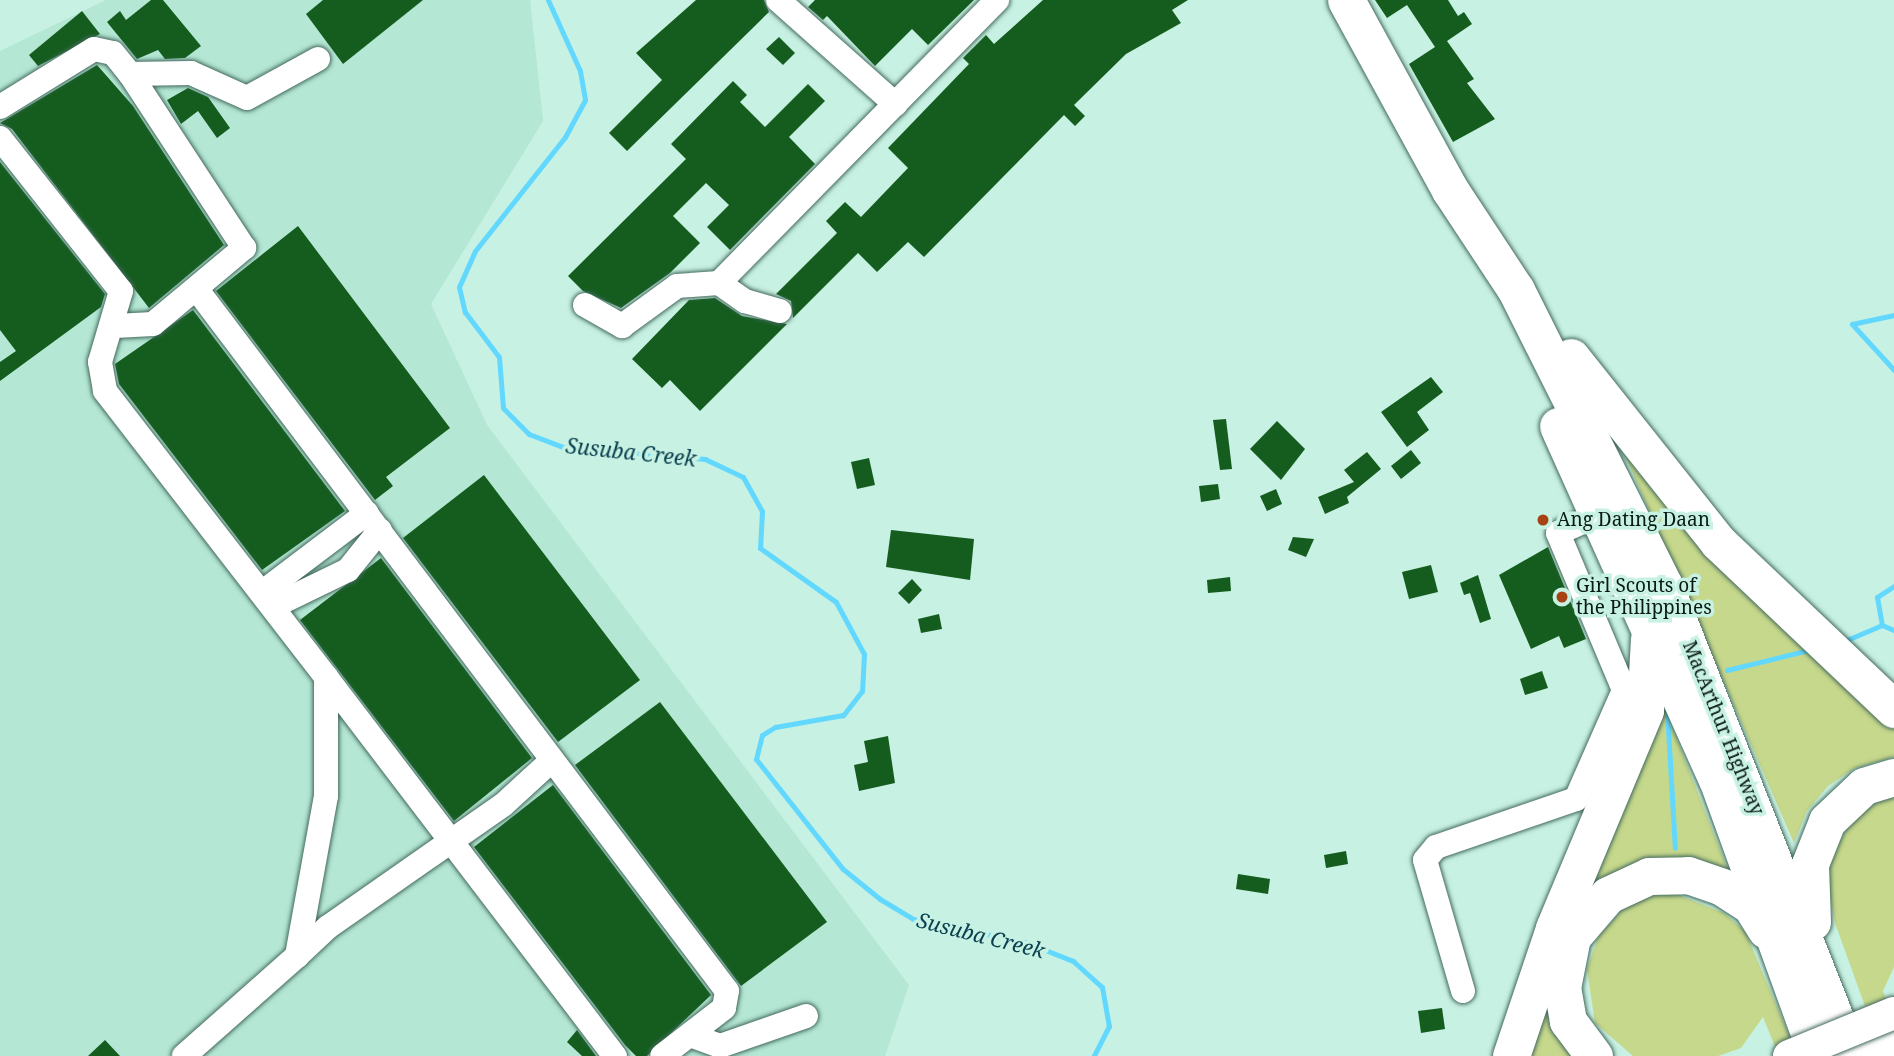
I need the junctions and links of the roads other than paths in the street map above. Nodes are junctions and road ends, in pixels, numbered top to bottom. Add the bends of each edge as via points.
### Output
1 (778, 0) edge
2 (997, 0) edge
3 (1346, 0) edge
4 (318, 59) dead end
5 (130, 74) junction
6 (895, 104) junction
7 (0, 107) edge
8 (0, 138) edge
9 (1450, 190) junction
10 (719, 283) junction
11 (198, 291) junction
12 (585, 305) dead end
13 (780, 311) dead end
14 (115, 326) junction
15 (1601, 514) junction
16 (373, 522) junction
17 (1639, 597) junction
18 (270, 598) junction
19 (326, 677) junction
20 (1894, 709) edge
21 (550, 762) junction
22 (1894, 777) edge
23 (448, 842) junction
24 (297, 956) junction
25 (1800, 960) junction
26 (1463, 991) dead end
27 (1894, 1013) edge
28 (806, 1016) dead end
29 (690, 1035) junction
30 (720, 1045) junction
31 (1894, 1046) edge
32 (191, 1054) edge
33 (615, 1056) edge
34 (665, 1056) edge
35 (1511, 1056) edge
36 (1594, 1056) edge
37 (1789, 1056) edge
38 (1817, 1056) edge
39 (1850, 1056) edge
40 (1870, 1056) edge

1 - 6 lane
2 - 6 lane
3 - 9 highway, MacArthur Highway
4 - 5 lane via 247,98 191,73
5 - 7 lane via 113,53 94,49
5 - 11 lane via 170,144 244,244 241,256
6 - 10 lane
8 - 14 lane via 119,287
9 - 15 highway, MacArthur Highway via 1495,300
9 - 20 highway via 1497,237 1544,317 1634,443 1718,542 1823,647
9 - 25 highway, MacArthur Highway via 1516,290 1665,587
10 - 12 lane via 677,286 622,326
10 - 13 lane via 745,301
11 - 14 lane via 153,324
11 - 16 lane
14 - 18 lane via 100,362 105,391 219,544
15 - 17 highway, MacArthur Highway
15 - 26 lane via 1558,533 1625,690 1576,799 1436,847 1425,860
16 - 18 lane
16 - 18 lane via 348,570
16 - 21 lane
17 - 25 highway, MacArthur Highway
17 - 35 highway via 1651,649 1644,710 1554,928
18 - 19 lane
19 - 23 lane
19 - 24 lane via 326,796
21 - 23 lane
21 - 29 lane via 727,991 724,1009
22 - 25 highway via 1864,786 1843,802 1816,840
23 - 24 lane
23 - 33 lane
24 - 32 lane
25 - 36 highway via 1752,906 1722,887 1688,875 1627,884 1588,914 1565,961 1568,1021
25 - 38 highway, MacArthur Highway
25 - 39 highway, MacArthur Highway
27 - 37 main road, bridge
28 - 30 lane
29 - 30 lane
29 - 34 lane
30 - 34 lane
31 - 40 main road

